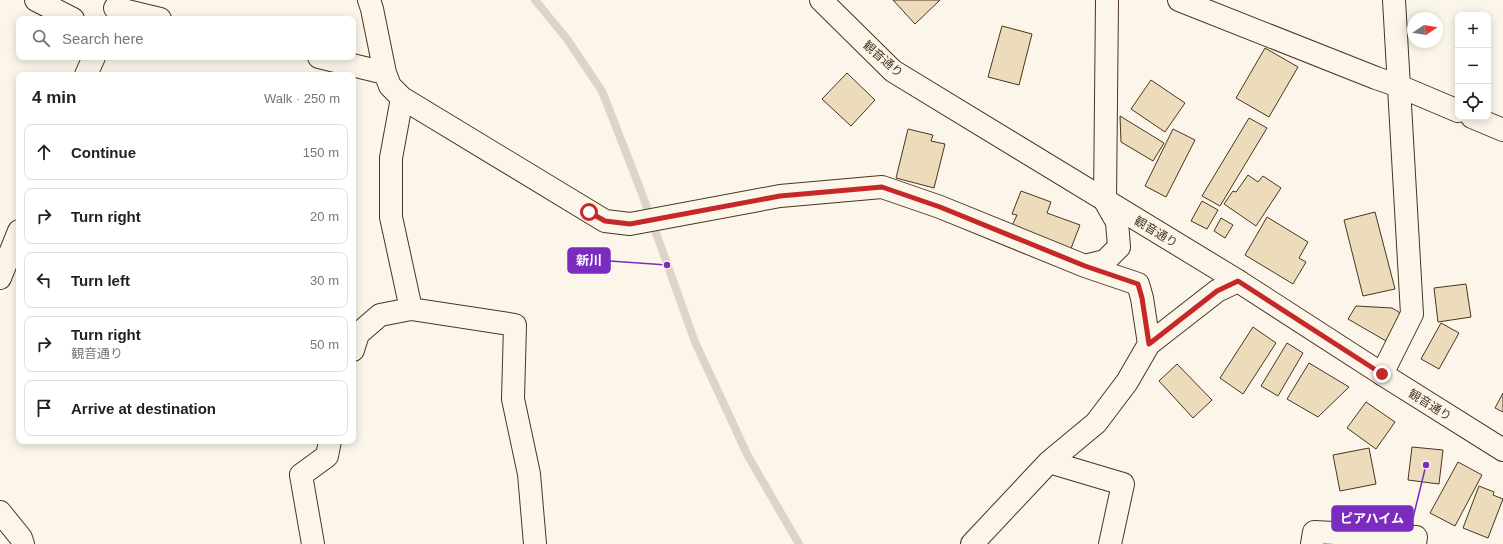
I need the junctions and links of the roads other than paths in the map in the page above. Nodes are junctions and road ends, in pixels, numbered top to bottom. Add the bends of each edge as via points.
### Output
1 (36, 0) edge
2 (369, 0) edge
3 (820, 0) edge
4 (1107, 0) edge
5 (1179, 0) edge
6 (1394, 0) edge
7 (115, 9) edge
8 (67, 16) edge
9 (146, 16) edge
10 (93, 60) edge
11 (331, 60) edge
12 (87, 72) edge
13 (385, 73) junction
14 (1399, 86) junction
15 (402, 98) junction
16 (1455, 110) edge
17 (1479, 120) edge
18 (1503, 130) edge
19 (1105, 201) junction
20 (16, 238) edge
21 (1085, 266) junction
22 (0, 278) edge
23 (1238, 281) junction
24 (410, 309) junction
25 (356, 340) edge
26 (1149, 344) junction
27 (1382, 374) junction
28 (329, 444) edge
29 (1503, 450) edge
30 (1049, 462) junction
31 (0, 512) edge
32 (22, 544) edge
33 (312, 544) edge
34 (535, 544) edge
35 (972, 544) edge
36 (1110, 544) edge
37 (1312, 544) edge
38 (1415, 544) edge

1 - 8 street
2 - 13 street
3 - 19 street, 観音通り via 892,70
4 - 19 street
5 - 14 street
6 - 14 street
7 - 9 street
10 - 12 street
11 - 13 street
13 - 15 street via 390,86
14 - 16 street
14 - 27 street via 1412,314
15 - 21 street via 605,221 630,224 780,196 882,187 940,207
15 - 24 street via 390,158 391,218
17 - 18 street
19 - 21 street via 1117,222 1119,247 1105,261
19 - 23 street, 観音通り
20 - 22 street
21 - 26 street via 1138,284
23 - 26 street via 1217,291
23 - 27 street, 観音通り
24 - 25 street via 380,315 358,334
24 - 34 street via 515,325 513,398 529,474
26 - 30 street via 1127,382 1096,423
27 - 29 street, 観音通り
28 - 33 street via 327,456 301,475
30 - 35 street
30 - 36 street via 1123,484
31 - 32 street via 21,538
37 - 38 street via 1314,532 1416,537

